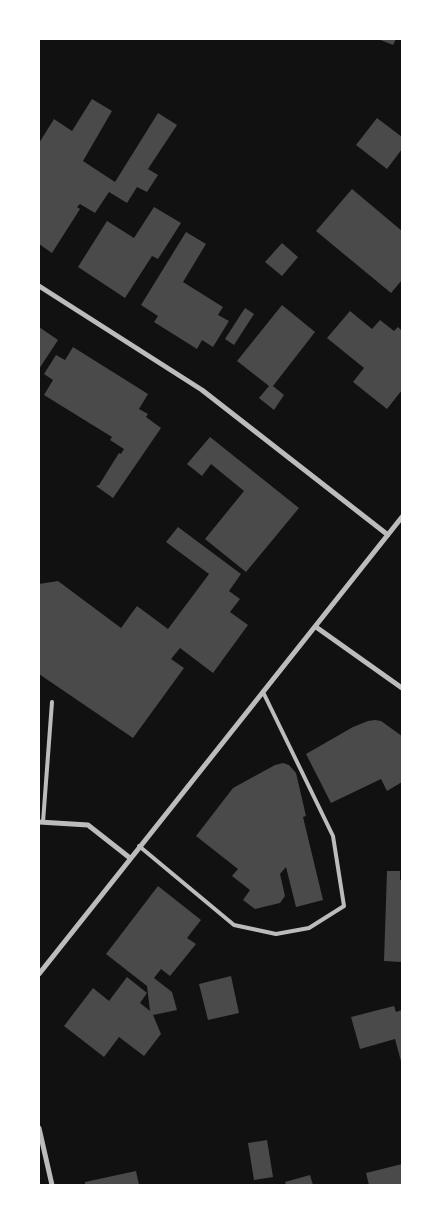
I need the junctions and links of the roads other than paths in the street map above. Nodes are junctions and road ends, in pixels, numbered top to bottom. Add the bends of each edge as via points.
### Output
1 (39, 286) edge
2 (402, 517) edge
3 (388, 535) junction
4 (316, 627) junction
5 (402, 688) edge
6 (263, 692) junction
7 (52, 702) dead end
8 (41, 822) edge
9 (139, 846) junction
10 (130, 858) junction
11 (39, 974) edge
12 (39, 1128) edge
13 (52, 1185) edge

1 - 3 street via 202,390
2 - 3 street
3 - 4 street
4 - 5 street
4 - 6 street
6 - 9 street
6 - 9 lane via 333,836 344,906 309,928 276,934 234,926
7 - 8 lane
8 - 10 street via 88,825
9 - 10 street
10 - 11 street
12 - 13 street

